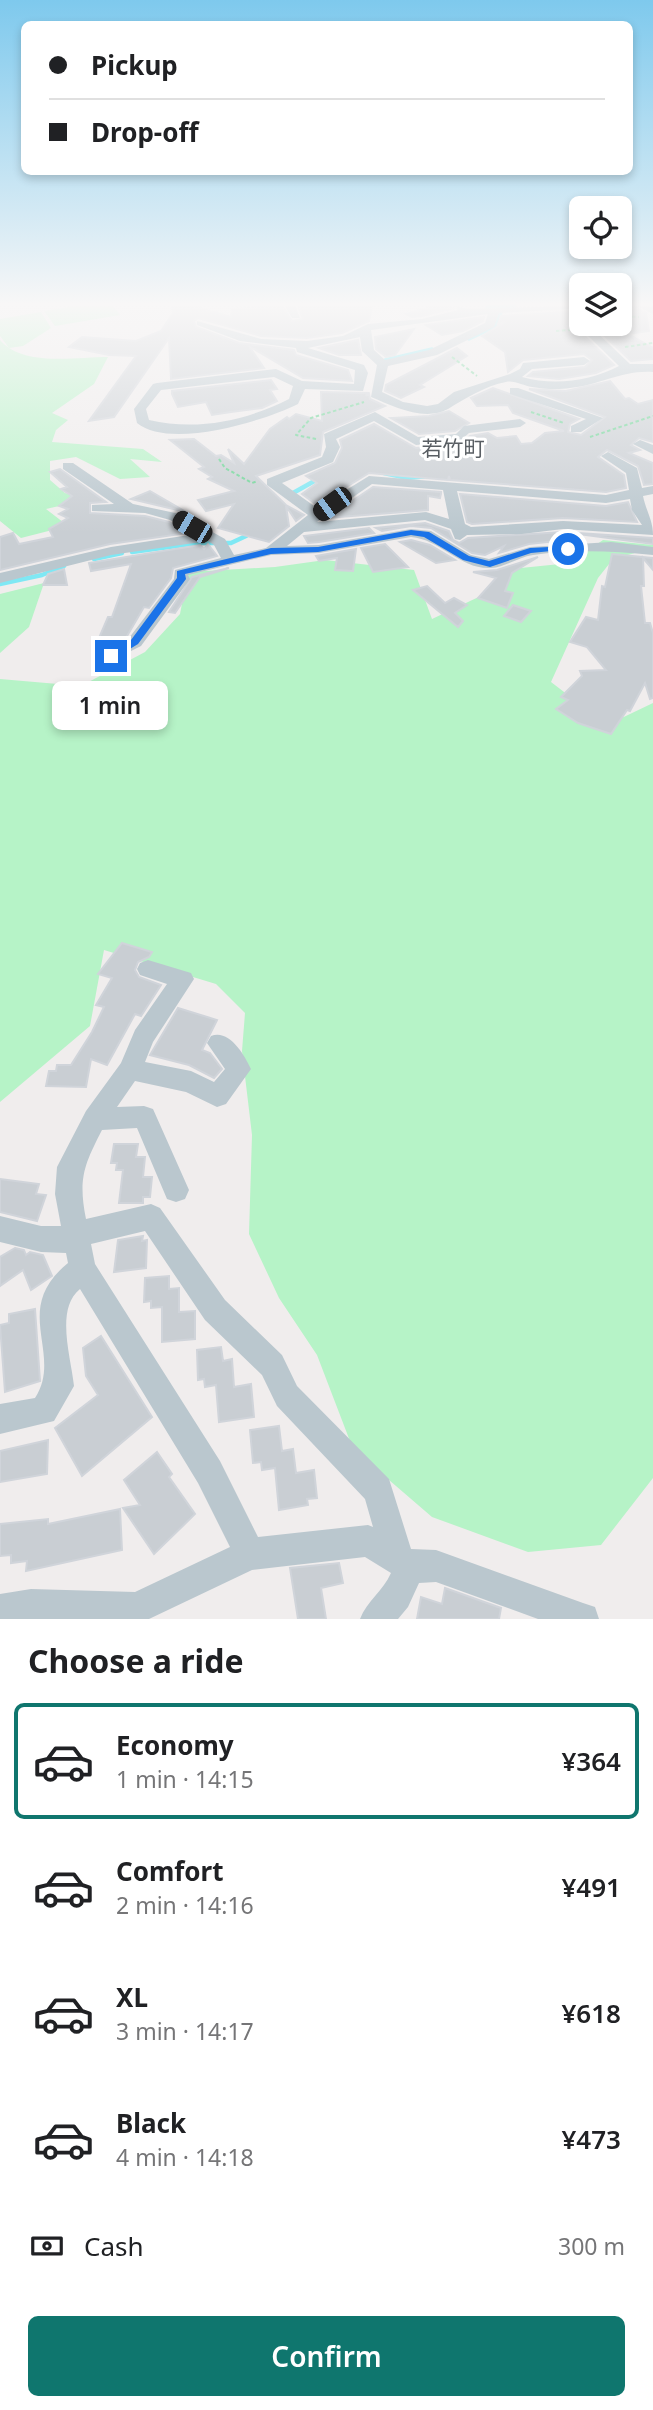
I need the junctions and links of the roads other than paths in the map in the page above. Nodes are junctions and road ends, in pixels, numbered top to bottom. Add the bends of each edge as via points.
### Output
1 (203, 382) edge
2 (292, 382) edge
3 (360, 382) edge
4 (378, 382) edge
5 (495, 382) edge
6 (522, 382) edge
7 (586, 382) edge
8 (486, 383) junction
9 (300, 386) junction
10 (520, 423) dead end
11 (576, 429) road end
12 (607, 456) dead end
13 (68, 466) dead end
14 (449, 486) junction
15 (653, 489) edge
16 (638, 493) junction
17 (97, 508) dead end
18 (130, 509) junction
19 (317, 515) junction
20 (302, 528) junction
21 (458, 528) junction
22 (653, 531) edge
23 (208, 537) junction
24 (271, 551) junction
25 (653, 551) edge
26 (466, 558) junction
27 (230, 560) junction
28 (0, 578) edge
29 (111, 656) dead end
30 (148, 969) dead end
31 (219, 1043) dead end
32 (130, 1069) junction
33 (95, 1119) junction
34 (176, 1190) dead end
35 (0, 1229) edge
36 (77, 1237) junction
37 (83, 1269) junction
38 (0, 1419) edge
39 (250, 1554) junction
40 (404, 1564) junction
41 (0, 1609) edge
42 (376, 1619) edge
43 (583, 1619) edge

1 - 9 street via 157,387 140,409 143,423 191,429 261,418 294,401
2 - 9 street
3 - 9 street via 359,388
4 - 8 street via 375,394 415,409 442,407
5 - 8 street
6 - 7 street
8 - 11 street via 597,418
10 - 19 street via 464,430 460,437 416,441 375,416 329,437 328,459 272,482
12 - 16 street via 632,471
13 - 18 street
14 - 16 street via 606,499
14 - 19 street via 369,480
14 - 21 street
15 - 16 street
16 - 22 street via 639,510
17 - 18 street
18 - 23 street via 175,517
19 - 20 street
20 - 21 street via 426,516
20 - 24 street
21 - 22 street via 522,530 563,525
21 - 26 street
23 - 27 street via 220,542
23 - 28 street via 111,551
24 - 26 street via 318,549 411,533 431,537
24 - 27 street
25 - 26 street via 611,546 530,551 490,564
27 - 29 street via 180,573 182,579 135,642
30 - 32 street via 183,979 143,1037
31 - 32 street via 239,1069 217,1096 191,1082
32 - 33 street
33 - 34 street via 144,1116
33 - 36 street via 70,1167 68,1194
35 - 36 street via 41,1239
36 - 37 street
36 - 40 street via 151,1217 215,1310 272,1365 287,1396 378,1490
37 - 38 street via 62,1286 52,1310 60,1386 44,1411
37 - 39 street via 209,1472
39 - 40 street via 368,1541
39 - 41 street via 136,1608 31,1605
40 - 42 street via 397,1596
40 - 43 street via 436,1566

